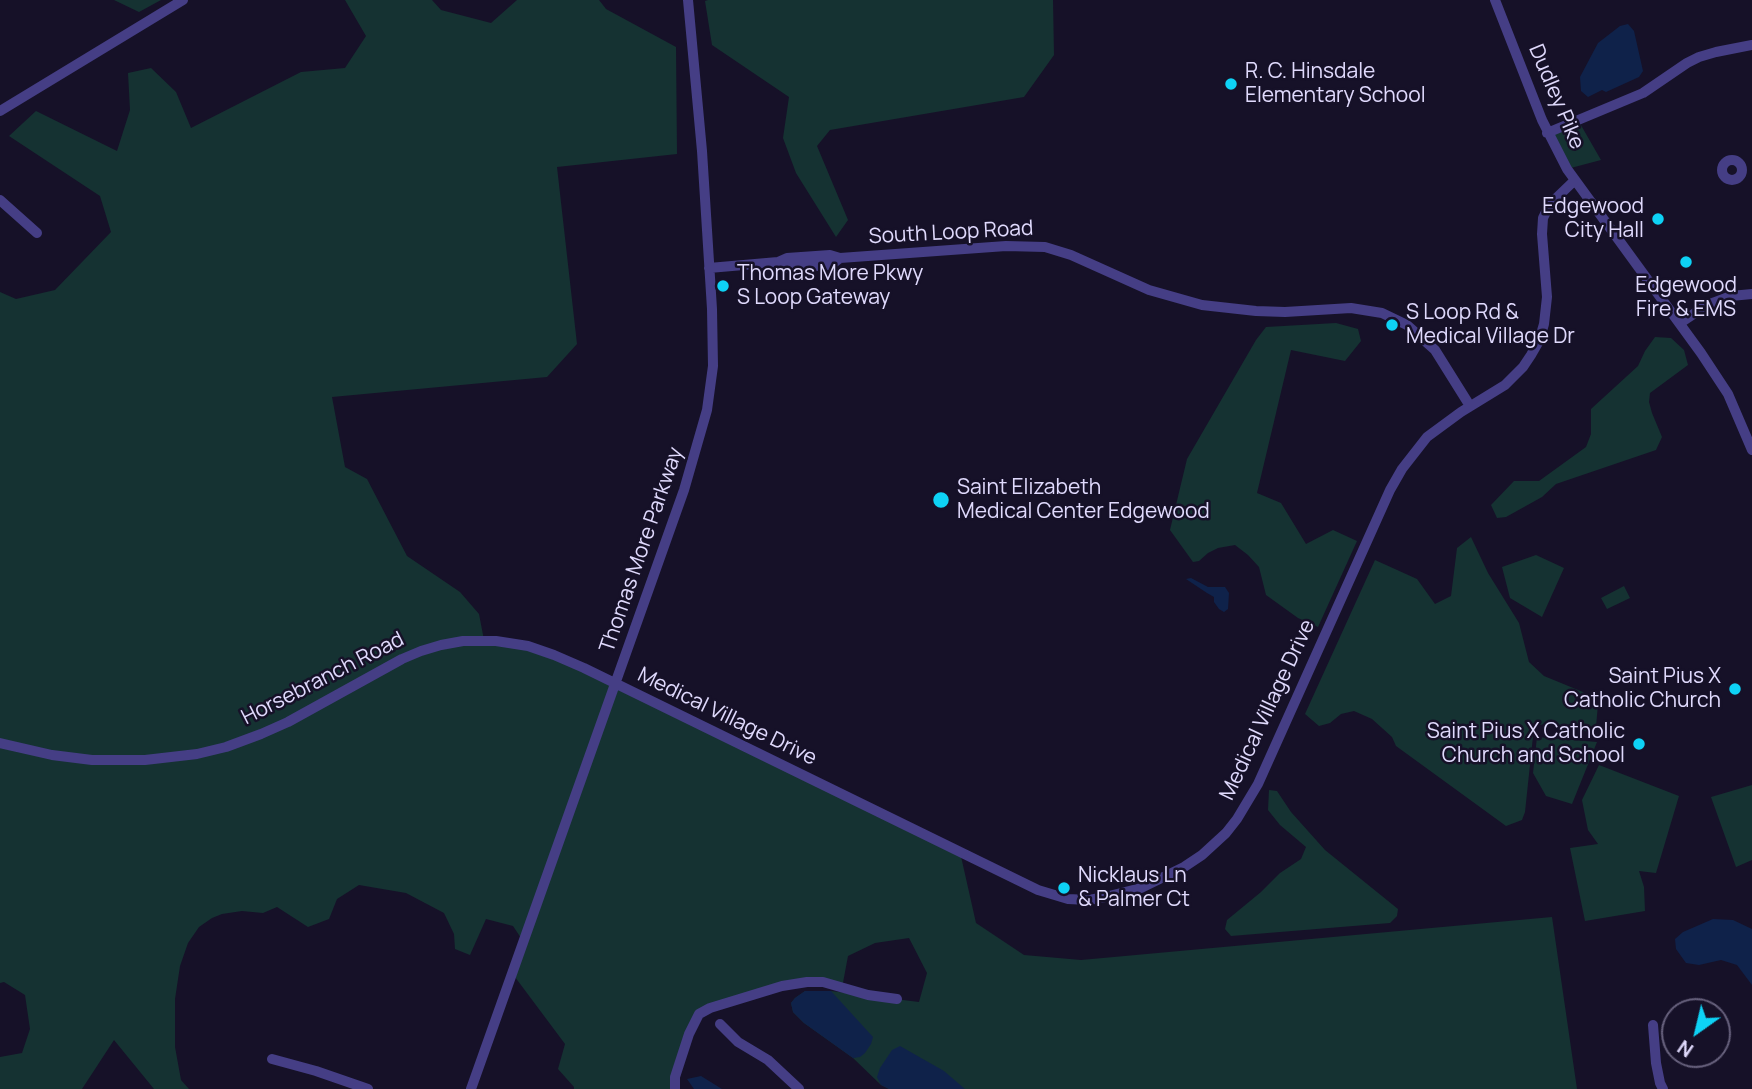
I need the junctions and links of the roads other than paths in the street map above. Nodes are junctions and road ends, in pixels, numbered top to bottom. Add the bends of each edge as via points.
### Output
1 (183, 0) edge
2 (688, 0) edge
3 (1495, 0) edge
4 (1752, 46) edge
5 (0, 111) edge
6 (1548, 133) junction
7 (1575, 180) junction
8 (0, 200) edge
9 (37, 233) dead end
10 (709, 268) junction
11 (1752, 294) edge
12 (1680, 323) junction
13 (1470, 406) junction
14 (1748, 429) edge
15 (1752, 450) edge
16 (615, 684) junction
17 (0, 743) edge
18 (897, 999) dead end
19 (720, 1024) dead end
20 (1653, 1025) dead end
21 (272, 1059) dead end
22 (368, 1089) edge
23 (471, 1089) edge
24 (675, 1089) edge
25 (799, 1089) edge
26 (1663, 1089) edge

1 - 5 street
2 - 10 street, Thomas More Parkway
3 - 6 street, Dudley Pike
4 - 6 street via 1699,57 1643,93
6 - 7 street, Dudley Pike
7 - 12 street, Dudley Pike
7 - 13 street, Medical Village Drive via 1550,204 1543,218 1547,297 1539,341 1514,377
8 - 9 street
10 - 13 street, South Loop Road via 818,256 1045,247 1149,290 1202,305 1255,311 1351,308 1382,313 1407,325 1435,350
10 - 16 street, Thomas More Parkway via 713,366 704,422
11 - 12 street via 1718,300
12 - 14 street, Dudley Pike
13 - 16 street, Medical Village Drive via 1427,438 1390,490 1267,765 1237,820 1202,855 1132,891 1089,900 1038,890
14 - 15 street, Dudley Pike
16 - 17 street, Horsebranch Road via 528,646 463,641 402,659 288,722 197,754 92,760
16 - 23 street, Thomas More Parkway
18 - 24 street via 807,982 710,1007 699,1014 689,1034
19 - 25 street
20 - 26 street
21 - 22 street

